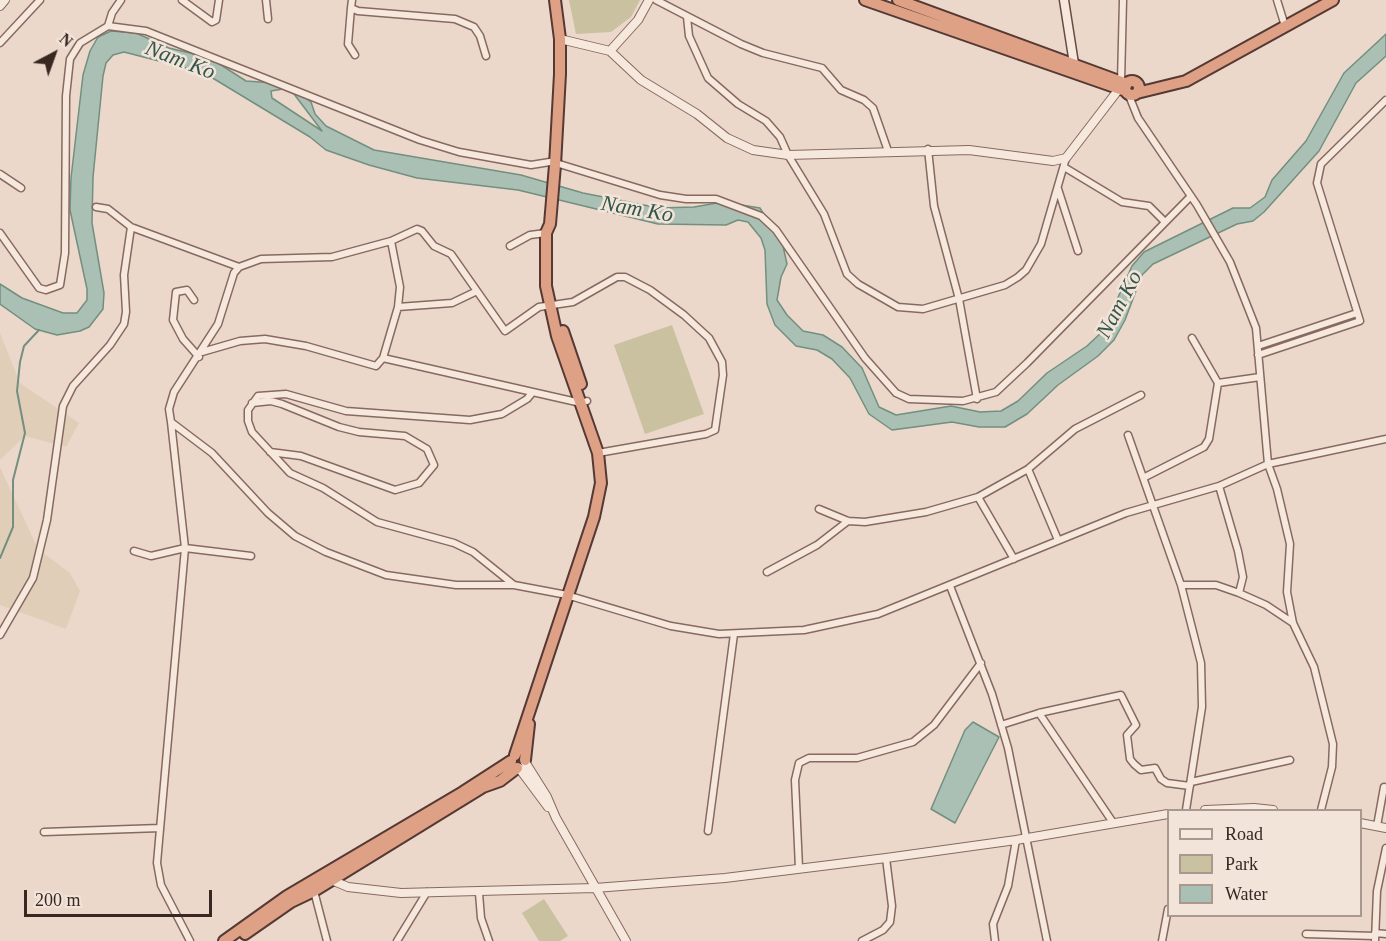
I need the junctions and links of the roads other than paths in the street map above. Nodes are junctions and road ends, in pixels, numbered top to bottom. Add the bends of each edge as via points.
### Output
1 (5, 0) edge
2 (40, 0) edge
3 (121, 0) edge
4 (182, 0) edge
5 (219, 0) edge
6 (266, 0) edge
7 (352, 0) edge
8 (555, 0) edge
9 (649, 0) edge
10 (656, 0) edge
11 (865, 0) edge
12 (898, 0) edge
13 (1064, 0) edge
14 (1123, 0) edge
15 (1276, 0) edge
16 (1333, 0) edge
17 (0, 6) edge
18 (351, 8) junction
19 (687, 17) junction
20 (268, 19) dead end
21 (933, 19) junction
22 (108, 26) junction
23 (1286, 27) junction
24 (560, 39) junction
25 (0, 43) edge
26 (610, 51) junction
27 (354, 55) dead end
28 (486, 56) dead end
29 (1075, 69) junction
30 (1129, 89) junction
31 (1386, 100) edge
32 (928, 149) junction
33 (888, 152) junction
34 (788, 155) junction
35 (1066, 158) junction
36 (556, 163) junction
37 (1064, 167) junction
38 (0, 174) edge
39 (21, 188) dead end
40 (1058, 189) junction
41 (1191, 196) junction
42 (96, 207) dead end
43 (1164, 221) junction
44 (549, 224) junction
45 (130, 227) junction
46 (0, 233) edge
47 (391, 241) junction
48 (510, 246) dead end
49 (1078, 251) dead end
50 (239, 267) junction
51 (477, 291) junction
52 (959, 299) junction
53 (194, 300) dead end
54 (552, 304) junction
55 (398, 307) junction
56 (1357, 313) junction
57 (1192, 338) dead end
58 (1258, 346) junction
59 (200, 355) junction
60 (1258, 355) junction
61 (383, 358) junction
62 (1260, 377) junction
63 (1218, 383) junction
64 (532, 393) junction
65 (1141, 395) dead end
66 (977, 399) junction
67 (584, 402) junction
68 (252, 403) junction
69 (171, 422) junction
70 (1128, 435) dead end
71 (1386, 439) edge
72 (270, 452) junction
73 (602, 453) junction
74 (1268, 464) junction
75 (1028, 469) junction
76 (1145, 477) junction
77 (1219, 486) junction
78 (978, 496) junction
79 (1153, 506) junction
80 (819, 509) dead end
81 (848, 522) junction
82 (1058, 540) junction
83 (185, 548) junction
84 (134, 551) dead end
85 (251, 556) dead end
86 (1014, 559) junction
87 (767, 572) dead end
88 (514, 585) junction
89 (1180, 585) junction
90 (950, 586) junction
91 (1239, 592) junction
92 (570, 596) junction
93 (1293, 623) junction
94 (734, 634) junction
95 (0, 635) edge
96 (981, 663) junction
97 (1039, 713) junction
98 (1001, 725) junction
99 (1290, 760) dead end
100 (519, 762) junction
101 (1190, 784) junction
102 (1384, 787) dead end
103 (1186, 809) edge
104 (1230, 809) edge
105 (1264, 809) edge
106 (1321, 809) edge
107 (1167, 814) edge
108 (1112, 821) junction
109 (1362, 823) edge
110 (1377, 826) junction
111 (160, 828) junction
112 (1386, 828) edge
113 (708, 831) dead end
114 (44, 832) dead end
115 (1027, 838) junction
116 (1016, 840) junction
117 (1386, 848) edge
118 (886, 858) junction
119 (799, 868) junction
120 (327, 877) junction
121 (311, 887) junction
122 (595, 888) junction
123 (427, 892) junction
124 (479, 893) junction
125 (1167, 914) edge
126 (1306, 934) dead end
127 (1386, 934) edge
128 (1375, 937) edge
129 (190, 941) edge
130 (224, 941) edge
131 (235, 941) edge
132 (327, 941) edge
133 (397, 941) edge
134 (489, 941) edge
135 (626, 941) edge
136 (862, 941) edge
137 (995, 941) edge
138 (1047, 941) edge
139 (1162, 941) edge

1 - 17 street
2 - 25 street
3 - 22 street
4 - 5 street via 212,22 216,20
6 - 20 street
7 - 18 street
8 - 24 highway
9 - 26 street via 638,20
10 - 19 street
11 - 21 highway
12 - 21 highway
13 - 29 main road
14 - 30 street
15 - 23 street
16 - 23 highway
18 - 27 street via 348,44
18 - 28 street via 381,15 455,19 474,27
19 - 33 street via 764,53 822,68 841,90 873,108
19 - 34 street via 689,36 708,78 773,128
21 - 29 highway
22 - 36 street via 146,31 459,152 531,165
22 - 46 street via 80,43 70,59 66,96 65,253 60,285 39,288
23 - 30 highway via 1186,81 1168,87
24 - 26 street
24 - 36 highway
26 - 34 street via 641,80 697,114 727,138 753,150
29 - 30 highway
30 - 35 street
30 - 41 street via 1138,118
31 - 56 street via 1321,164 1317,183
32 - 33 street
32 - 35 street via 1053,161
32 - 52 street via 934,206
33 - 34 street
34 - 52 street via 824,214 847,274 858,284 898,306 923,309
35 - 37 street
36 - 44 highway
36 - 66 street via 660,195 716,198 761,216 776,230 865,358 896,393 909,399
37 - 40 street
37 - 43 street via 1122,202 1149,206
38 - 39 street
40 - 49 street
40 - 52 street via 1041,244 1026,270 1005,285
41 - 43 street
41 - 58 street via 1230,262 1256,328
42 - 45 street via 108,209
43 - 66 street via 1027,363 996,392
44 - 48 street
44 - 54 highway via 554,233
45 - 50 street
45 - 95 street via 124,275 124,324 111,345 73,386 63,406 47,520 33,578
47 - 50 street via 332,256 261,259
47 - 51 street via 420,229 434,246 451,254
47 - 55 street via 400,287
50 - 59 street via 218,324
51 - 54 street via 505,331 539,307
51 - 55 street via 452,303
52 - 66 street
53 - 59 street via 187,290 179,290 172,310 177,329
54 - 67 highway via 565,361
54 - 73 street via 573,302 613,277 625,277 684,315 709,338 722,362 715,430
55 - 61 street
56 - 58 street
56 - 60 street via 1360,321
57 - 63 street
58 - 60 street
59 - 61 street via 240,341 265,339 306,346 368,366 376,366
59 - 69 street via 174,392 169,409
60 - 62 street
61 - 64 street
62 - 63 street
62 - 74 street
63 - 76 street via 1204,447
64 - 67 street
64 - 68 street via 502,414 470,420 346,411 286,394 258,396
65 - 75 street via 1075,429
67 - 73 highway
68 - 72 street via 248,421 252,432
68 - 72 street via 271,401 339,427 405,436 427,449 434,465 419,483 395,490 301,456
69 - 83 street
69 - 88 street via 212,453 295,536 326,552 410,580
70 - 76 street
71 - 74 street
72 - 88 street via 290,473 323,488 363,516 454,543 473,552
73 - 92 highway via 599,497
74 - 77 street
74 - 93 street via 1290,544 1287,592
75 - 78 street
75 - 82 street
76 - 79 street
77 - 79 street
77 - 91 street via 1238,550 1243,577
78 - 81 street via 927,512
78 - 86 street
79 - 82 street
79 - 89 street
80 - 81 street
81 - 87 street via 817,545
82 - 86 street
83 - 84 street via 151,556
83 - 85 street
83 - 111 street
86 - 90 street
88 - 92 street
89 - 91 street via 1216,585
89 - 101 street via 1197,645 1203,685
90 - 94 street via 878,614 841,623 804,630
90 - 96 street
91 - 93 street
92 - 94 street via 671,626
92 - 100 highway via 525,728
93 - 106 street via 1314,668 1333,744 1332,767
94 - 113 street
96 - 98 street
96 - 119 street via 934,725 913,742 857,758 809,758 799,763 795,780
97 - 98 street
97 - 101 street via 1122,695 1136,725 1127,735 1130,759 1141,770 1155,768 1167,783
97 - 108 street
98 - 115 street
99 - 101 street
100 - 120 highway via 500,781 483,787
100 - 122 street via 547,797
101 - 103 street
102 - 110 street
104 - 105 street
107 - 108 street
108 - 115 street
109 - 110 street
110 - 112 street
111 - 114 street
111 - 129 street via 161,885
115 - 116 street
115 - 138 street
116 - 118 street
116 - 137 street via 1008,886 993,924
117 - 128 street via 1377,891
118 - 119 street
118 - 136 street via 890,922
119 - 122 street
120 - 121 highway
120 - 123 street via 348,887
121 - 130 highway
121 - 131 highway
121 - 132 street
122 - 124 street
122 - 135 street
123 - 124 street
123 - 133 street
124 - 134 street via 481,918
125 - 139 street
126 - 128 street
127 - 128 street

